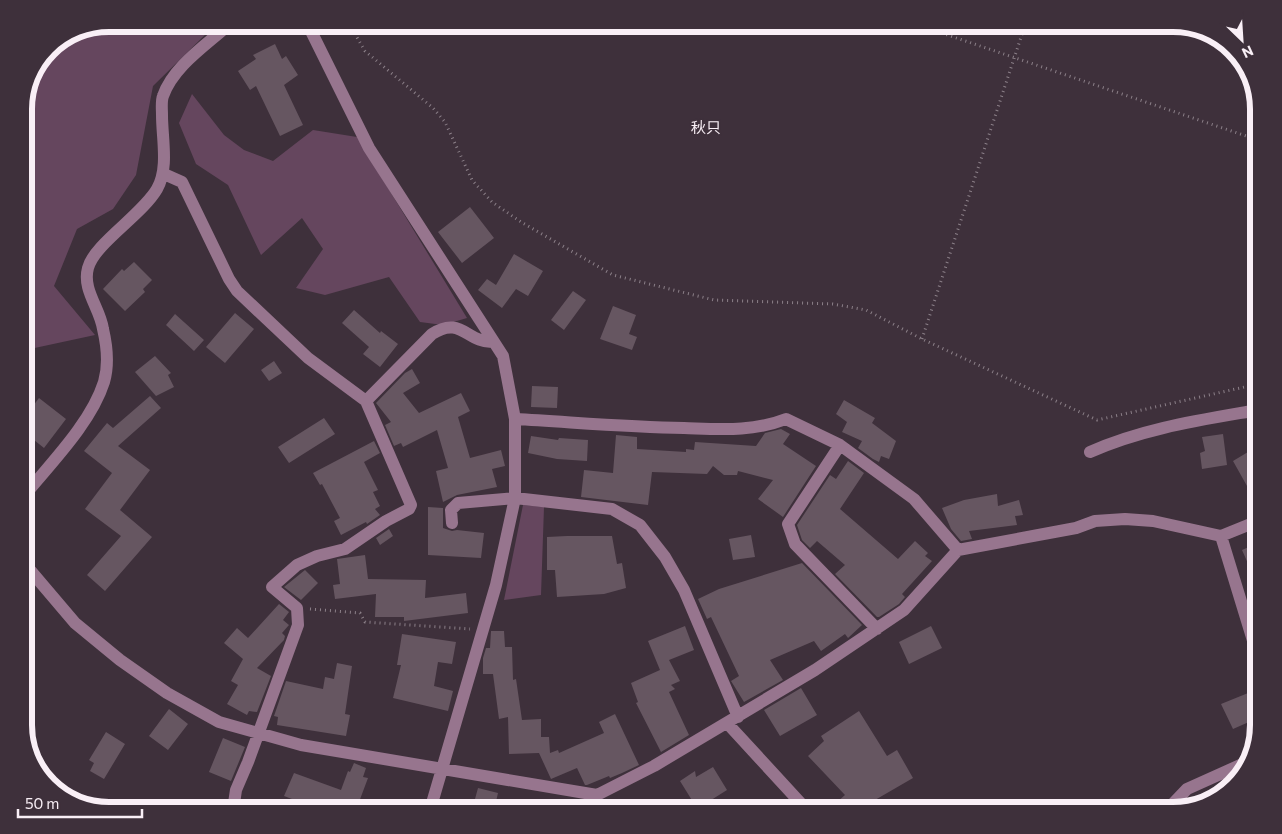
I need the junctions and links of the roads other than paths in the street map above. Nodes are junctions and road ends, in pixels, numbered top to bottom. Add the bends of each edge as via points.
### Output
1 (221, 32) edge
2 (312, 32) edge
3 (164, 174) junction
4 (493, 342) junction
5 (366, 401) junction
6 (1250, 411) edge
7 (515, 418) junction
8 (840, 445) junction
9 (1090, 452) dead end
10 (33, 485) edge
11 (515, 498) junction
12 (452, 524) dead end
13 (1250, 524) edge
14 (1221, 536) junction
15 (958, 550) junction
16 (33, 574) edge
17 (877, 628) junction
18 (1250, 631) edge
19 (732, 720) junction
20 (258, 734) junction
21 (1237, 766) edge
22 (443, 768) junction
23 (234, 802) edge
24 (432, 802) edge
25 (800, 802) edge
26 (1175, 802) edge

1 - 3 street via 183,65 162,97
2 - 4 street via 370,148
3 - 5 street via 182,182 237,290 308,358
3 - 10 street via 147,203 94,255 88,267 88,288 102,322 105,339 104,381 87,416
4 - 5 street via 484,342 457,327 442,328 432,334
4 - 7 street via 502,356
5 - 20 street via 410,509 386,521 345,550 317,556 297,565 272,587 297,608 298,625
6 - 9 street via 1150,430
7 - 8 street via 647,428 747,429 786,418
7 - 11 street
8 - 15 street via 914,499
8 - 17 street via 788,524 795,544
11 - 12 street via 458,503 451,510
11 - 19 street via 612,509 640,525 665,557 684,590
11 - 22 street via 496,586
13 - 14 street
14 - 15 street via 1153,521 1125,519 1096,521 1076,528
14 - 18 street
15 - 17 street via 904,610
16 - 20 street via 75,623 120,660 167,693 210,717
17 - 19 street
19 - 22 street via 597,795
19 - 25 street
20 - 22 street via 301,745
20 - 23 street
21 - 26 street via 1187,789
22 - 24 street

